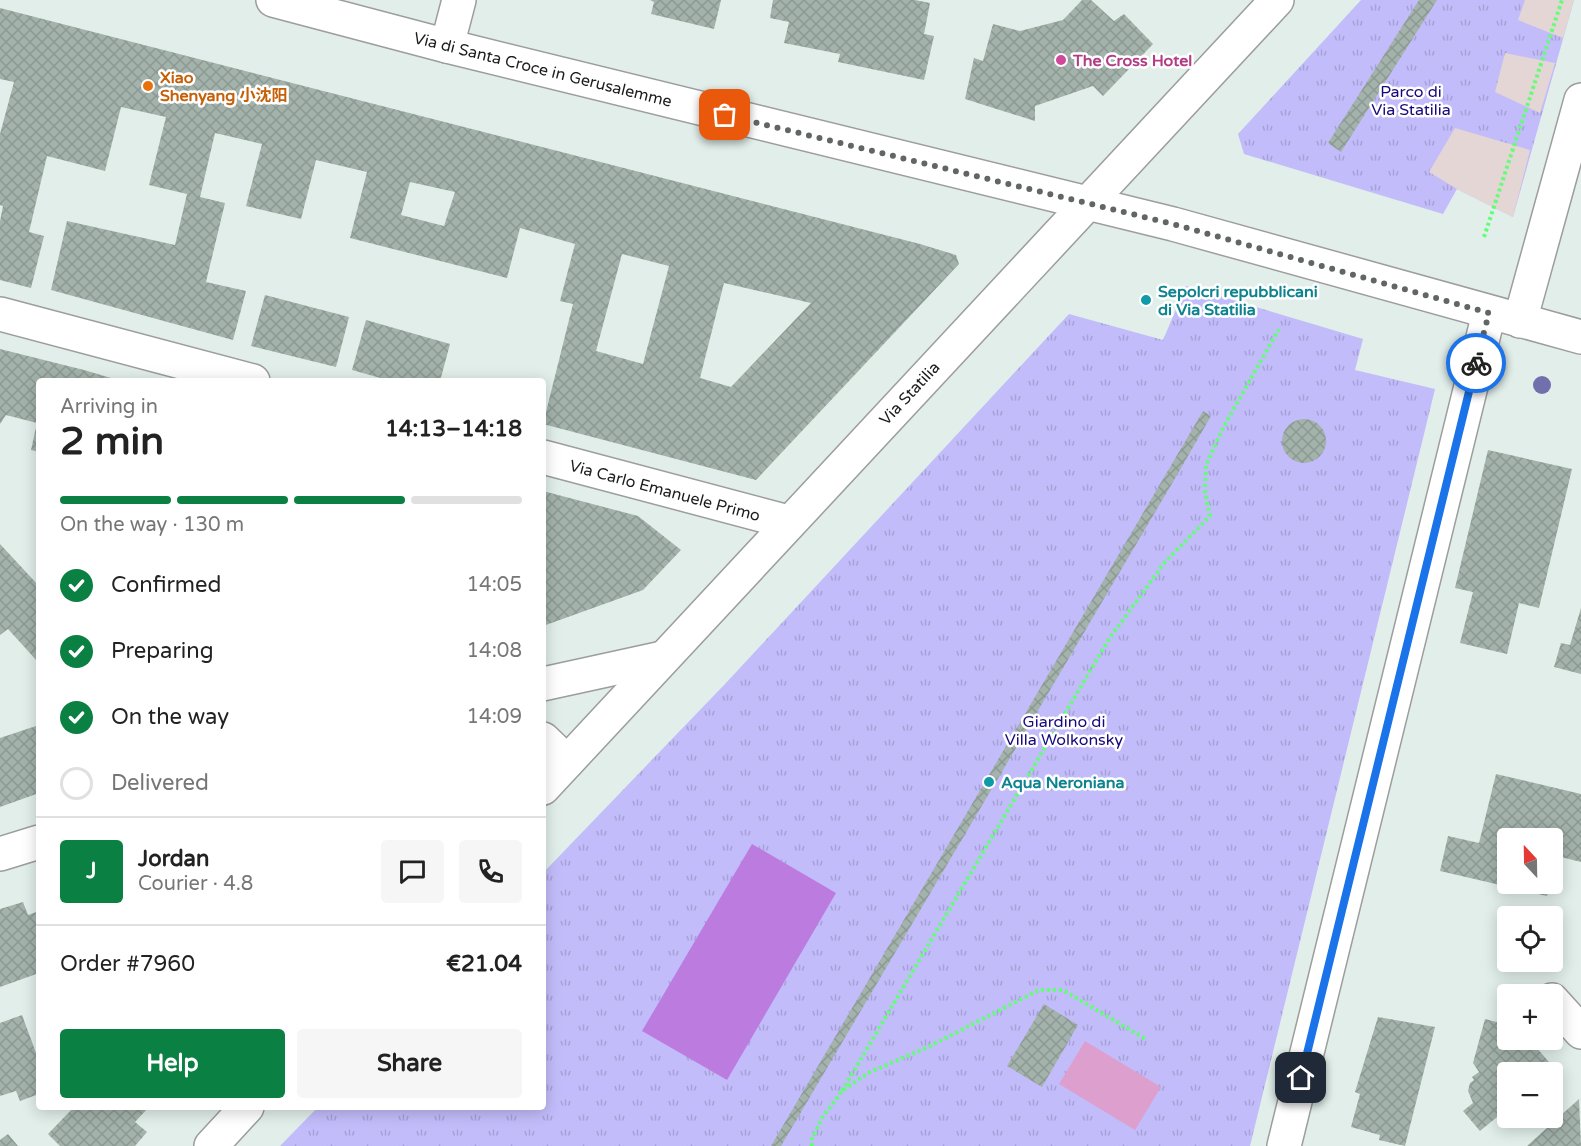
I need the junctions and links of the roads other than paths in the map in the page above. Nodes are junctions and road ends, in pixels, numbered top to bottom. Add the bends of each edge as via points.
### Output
1 (273, 0) edge
2 (459, 0) edge
3 (1277, 0) edge
4 (447, 46) junction
5 (1581, 100) edge
6 (1087, 203) junction
7 (1489, 313) junction
8 (0, 314) edge
9 (1520, 321) junction
10 (1581, 337) edge
11 (242, 378) edge
12 (546, 458) edge
13 (788, 522) junction
14 (662, 658) junction
15 (546, 683) edge
16 (546, 742) edge
17 (567, 762) junction
18 (546, 785) edge
19 (36, 843) edge
20 (0, 854) edge
21 (1563, 1012) edge
22 (1581, 1032) edge
23 (244, 1110) edge
24 (211, 1146) edge
25 (1284, 1146) edge

1 - 4 street, Via di Santa Croce in Gerusalemme
2 - 4 street
3 - 6 street, Via Statilia
4 - 6 street, Via di Santa Croce in Gerusalemme
5 - 9 street
6 - 7 street, Via di Santa Croce in Gerusalemme
6 - 13 street, Via Statilia
7 - 9 street, Via di Santa Croce in Gerusalemme
7 - 25 street
8 - 11 street
9 - 10 street, Via di Santa Croce in Gerusalemme
12 - 13 street, Via Carlo Emanuele Primo
13 - 14 street, Via Statilia
14 - 15 street
14 - 17 street, Via Statilia
16 - 17 street
17 - 18 street, Via Statilia
19 - 20 street
21 - 22 street
23 - 24 street

